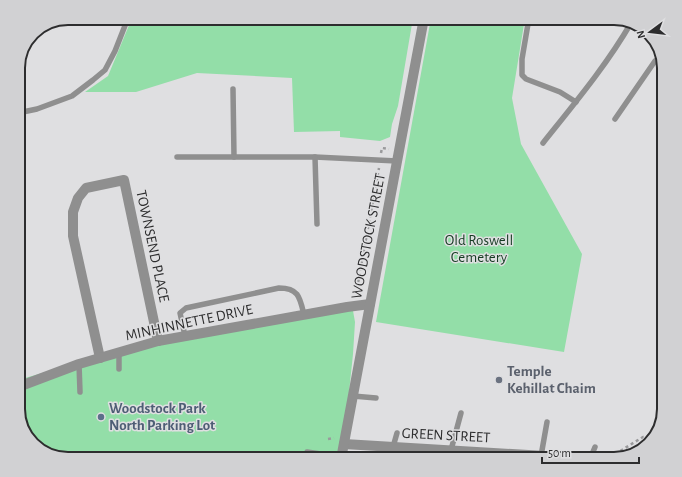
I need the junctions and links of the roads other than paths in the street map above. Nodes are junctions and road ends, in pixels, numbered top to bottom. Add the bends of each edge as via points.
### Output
1 (125, 25) edge
2 (423, 25) edge
3 (528, 25) edge
4 (629, 27) edge
5 (657, 60) edge
6 (233, 89) dead end
7 (576, 102) junction
8 (25, 112) edge
9 (615, 119) dead end
10 (543, 143) dead end
11 (398, 156) junction
12 (177, 157) dead end
13 (234, 157) junction
14 (316, 157) junction
15 (317, 224) dead end
16 (370, 304) junction
17 (304, 314) junction
18 (184, 336) junction
19 (158, 341) junction
20 (119, 352) junction
21 (100, 358) junction
22 (79, 364) junction
23 (119, 369) dead end
24 (25, 383) edge
25 (80, 392) dead end
26 (353, 396) junction
27 (376, 398) dead end
28 (461, 413) dead end
29 (547, 422) dead end
30 (397, 433) dead end
31 (344, 444) junction
32 (393, 447) junction
33 (595, 447) dead end
34 (451, 450) junction
35 (342, 452) edge
36 (481, 452) edge
37 (542, 452) edge
38 (593, 452) edge

1 - 8 lane via 105,70 72,96
2 - 11 street, WOODSTOCK STREET
3 - 7 lane via 522,75
4 - 7 lane
5 - 9 lane
6 - 13 lane
7 - 10 lane
11 - 14 lane via 380,160
11 - 16 street, WOODSTOCK STREET
12 - 13 lane
13 - 14 lane
14 - 15 lane
16 - 17 street, MINHINNETTE DRIVE
16 - 26 street, WOODSTOCK STREET
17 - 18 street, MINHINNETTE DRIVE
17 - 18 lane via 297,293 279,288 186,308 180,313
18 - 19 street, MINHINNETTE DRIVE
19 - 20 street, MINHINNETTE DRIVE
19 - 21 street, TOWNSEND PLACE via 124,180 86,188 78,198 73,212 73,236
20 - 21 street, MINHINNETTE DRIVE
20 - 23 lane
21 - 22 street, MINHINNETTE DRIVE
22 - 24 street, MINHINNETTE DRIVE
22 - 25 lane
26 - 27 lane
26 - 31 street, WOODSTOCK STREET
28 - 34 lane
29 - 37 lane
30 - 32 lane
31 - 32 street, GREEN STREET
31 - 35 street, WOODSTOCK STREET
32 - 34 street, GREEN STREET
33 - 38 lane
34 - 36 street, GREEN STREET

